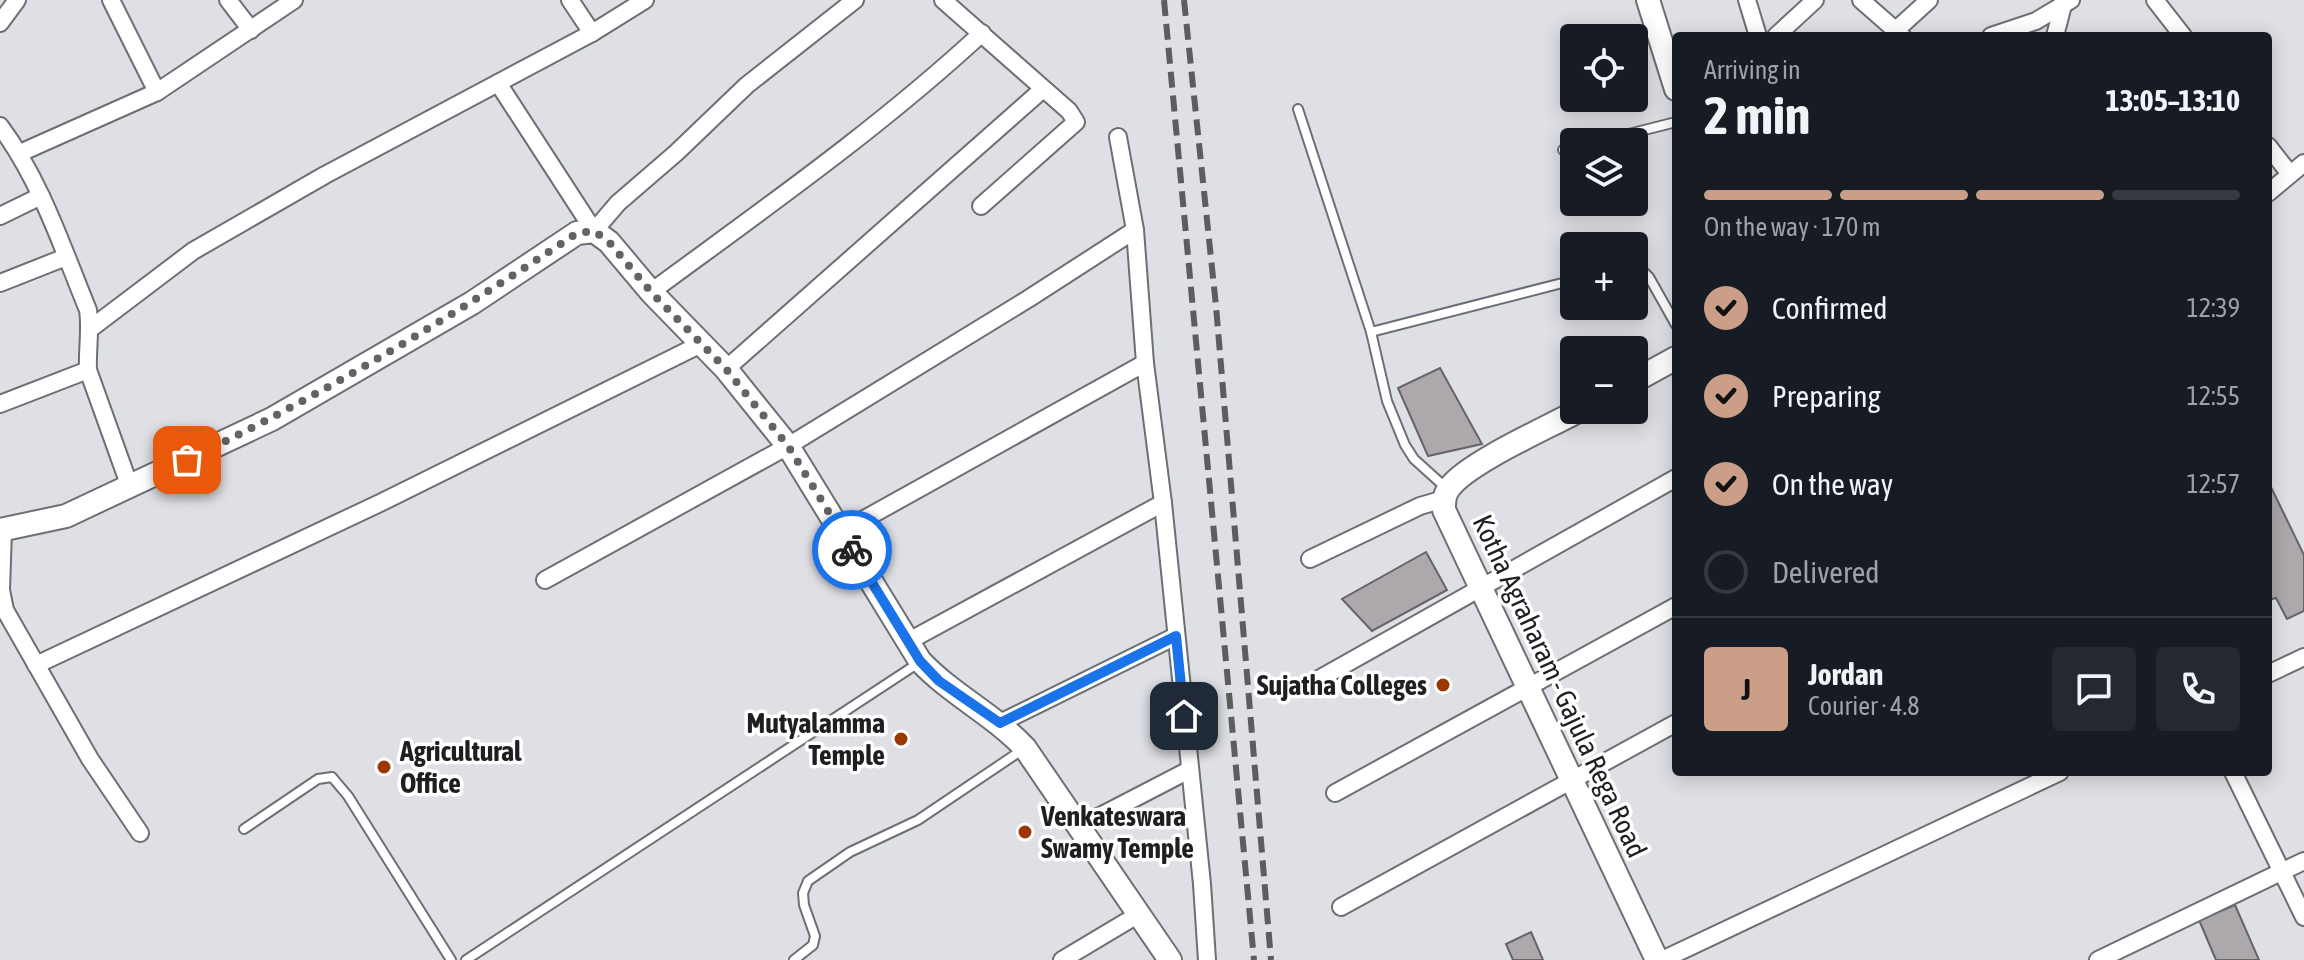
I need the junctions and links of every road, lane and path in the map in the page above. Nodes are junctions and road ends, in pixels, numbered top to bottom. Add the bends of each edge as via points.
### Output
1 (17, 0) edge
2 (112, 0) edge
3 (228, 0) edge
4 (294, 0) edge
5 (570, 0) edge
6 (645, 0) edge
7 (855, 0) edge
8 (943, 0) edge
9 (1648, 0) edge
10 (1747, 0) edge
11 (1815, 0) edge
12 (1929, 0) edge
13 (2155, 0) edge
14 (1867, 2) edge
15 (2067, 3) edge
16 (0, 23) edge
17 (251, 30) junction
18 (1757, 32) edge
19 (1780, 32) edge
20 (1898, 32) edge
21 (1900, 32) edge
22 (2003, 32) edge
23 (2056, 32) edge
24 (2180, 32) edge
25 (592, 33) junction
26 (982, 33) junction
27 (1672, 76) edge
28 (498, 83) junction
29 (1043, 89) junction
30 (157, 92) junction
31 (1298, 109) dead end
32 (1672, 123) edge
33 (0, 126) edge
34 (1648, 129) edge
35 (1118, 137) dead end
36 (2272, 151) edge
37 (20, 153) junction
38 (2304, 163) edge
39 (2290, 174) junction
40 (2272, 190) edge
41 (41, 196) junction
42 (981, 206) dead end
43 (0, 216) edge
44 (1135, 230) junction
45 (594, 231) junction
46 (66, 257) junction
47 (1648, 276) edge
48 (0, 283) edge
49 (1560, 284) edge
50 (651, 292) junction
51 (1672, 318) edge
52 (90, 329) junction
53 (1371, 332) junction
54 (701, 344) junction
55 (1672, 360) edge
56 (1145, 363) junction
57 (726, 369) junction
58 (88, 370) junction
59 (1648, 373) edge
60 (0, 404) edge
61 (1560, 421) edge
62 (788, 446) junction
63 (1672, 480) edge
64 (130, 487) junction
65 (1446, 494) junction
66 (1163, 503) junction
67 (2, 530) edge
68 (841, 532) junction
69 (1310, 559) dead end
70 (545, 580) dead end
71 (1480, 591) junction
72 (1, 601) edge
73 (1672, 608) edge
74 (1176, 636) junction
75 (907, 642) junction
76 (2304, 657) edge
77 (920, 661) junction
78 (36, 665) junction
79 (2272, 672) edge
80 (1310, 684) dead end
81 (1527, 689) junction
82 (1000, 723) junction
83 (1672, 725) edge
84 (1025, 748) junction
85 (1189, 770) junction
86 (2051, 776) edge
87 (2235, 776) edge
88 (1571, 782) junction
89 (1335, 793) dead end
90 (1079, 827) junction
91 (244, 829) dead end
92 (140, 833) dead end
93 (2304, 861) edge
94 (2281, 872) junction
95 (1341, 907) dead end
96 (1139, 914) junction
97 (2304, 917) edge
98 (451, 960) edge
99 (466, 960) edge
100 (794, 960) edge
101 (1062, 960) edge
102 (1170, 960) edge
103 (1207, 960) edge
104 (1659, 960) edge
105 (2098, 960) edge

1 - 16 street
2 - 30 street
3 - 17 street
4 - 17 street
5 - 25 street
6 - 25 street
7 - 45 street via 747,85
8 - 26 street
9 - 27 street
10 - 18 street
11 - 19 street
12 - 21 street
13 - 24 street
14 - 20 street
15 - 22 street
15 - 23 street
17 - 30 street
25 - 28 street
26 - 29 street
26 - 50 street via 864,134
28 - 45 street
28 - 52 street via 193,251
29 - 42 street via 1076,122
29 - 57 street
30 - 37 street
31 - 53 lane
32 - 34 lane
33 - 37 street
35 - 44 street
36 - 39 street
37 - 41 street
38 - 39 street
39 - 40 street
41 - 43 street
41 - 46 street
44 - 56 street
44 - 62 street
45 - 50 street
45 - 64 street via 577,233 472,303 272,419
46 - 48 street
46 - 52 street via 88,310
47 - 51 lane
49 - 53 lane
50 - 54 street
52 - 58 street
53 - 65 lane via 1387,401 1405,445
54 - 57 street
54 - 78 street
55 - 59 street
56 - 66 street
56 - 68 street
57 - 62 street
58 - 60 street
58 - 64 street
61 - 65 street, Kotha Agraharam - Gajula Rega Road via 1471,469
62 - 68 street
62 - 70 street
63 - 71 street
64 - 67 street via 66,516
65 - 69 street
65 - 71 street, Kotha Agraharam - Gajula Rega Road via 1444,510
66 - 74 street
66 - 75 street
67 - 72 street
68 - 75 street
71 - 80 street
71 - 81 street, Kotha Agraharam - Gajula Rega Road
72 - 78 street
73 - 81 street
74 - 82 street
74 - 85 street
75 - 77 street
76 - 79 street
77 - 82 street via 939,681
77 - 99 lane
78 - 92 street
81 - 88 street, Kotha Agraharam - Gajula Rega Road
81 - 89 street
82 - 84 street
83 - 88 street
84 - 90 street
84 - 100 lane via 918,820 850,852 808,881 804,905 815,936 813,945
85 - 90 street
85 - 103 street
86 - 104 street
87 - 94 street
88 - 95 street
88 - 104 street, Kotha Agraharam - Gajula Rega Road
90 - 96 street
91 - 98 lane via 318,779 332,777
93 - 94 street
94 - 97 street
94 - 105 street
96 - 101 street
96 - 102 street

